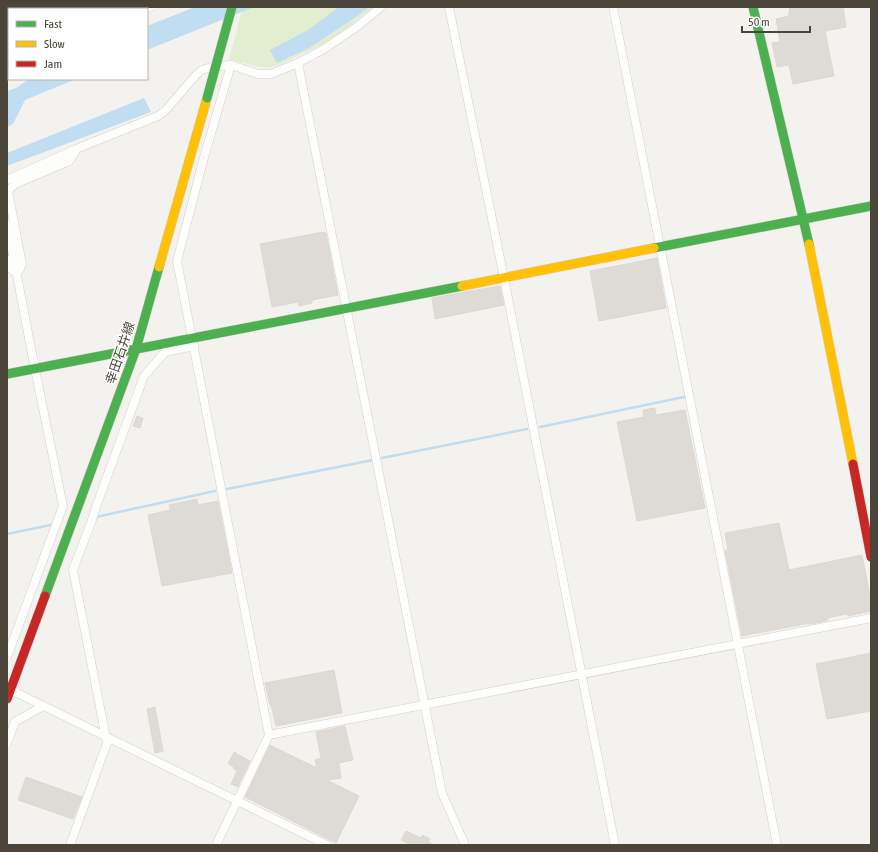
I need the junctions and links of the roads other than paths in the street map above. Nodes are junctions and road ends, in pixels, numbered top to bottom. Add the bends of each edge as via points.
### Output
1 (232, 7) edge
2 (381, 7) edge
3 (449, 7) edge
4 (612, 7) edge
5 (754, 7) edge
6 (298, 62) junction
7 (231, 65) junction
8 (76, 149) junction
9 (7, 180) edge
10 (871, 206) edge
11 (804, 219) junction
12 (7, 224) edge
13 (660, 246) junction
14 (7, 260) edge
15 (16, 272) junction
16 (504, 278) junction
17 (347, 308) junction
18 (193, 342) junction
19 (136, 348) junction
20 (35, 369) junction
21 (7, 374) edge
22 (871, 557) edge
23 (871, 618) edge
24 (737, 644) junction
25 (7, 657) edge
26 (582, 673) junction
27 (9, 689) edge
28 (7, 699) edge
29 (426, 704) junction
30 (43, 706) junction
31 (269, 734) junction
32 (105, 736) junction
33 (7, 743) edge
34 (237, 801) junction
35 (70, 845) edge
36 (216, 845) edge
37 (327, 845) edge
38 (465, 845) edge
39 (615, 845) edge
40 (777, 845) edge

1 - 19 street, 幸田石井線, bridge
2 - 6 street via 343,37
3 - 16 street
4 - 13 street
5 - 11 street
6 - 7 street via 271,74 258,74
6 - 17 street
7 - 8 street via 202,70 158,116
7 - 18 street via 177,261
8 - 9 street
8 - 15 street via 69,161 15,184 8,191 22,264
10 - 11 street
11 - 13 street
11 - 22 street
12 - 15 street
13 - 16 street
13 - 24 street
14 - 15 street via 11,270
15 - 20 street
16 - 17 street
16 - 26 street
17 - 18 street
17 - 29 street
18 - 19 street
18 - 31 street
18 - 32 street via 165,352 144,376 73,570
19 - 20 street
19 - 27 street, 幸田石井線
20 - 21 street
20 - 25 street via 63,506
23 - 24 street
24 - 26 street
24 - 40 street
26 - 29 street
26 - 39 street
27 - 28 street, 幸田石井線
27 - 30 street
29 - 31 street
29 - 38 street via 442,793
30 - 32 street
30 - 33 street via 15,722
31 - 34 street
32 - 34 street
32 - 35 street via 107,743
34 - 36 street
34 - 37 street

